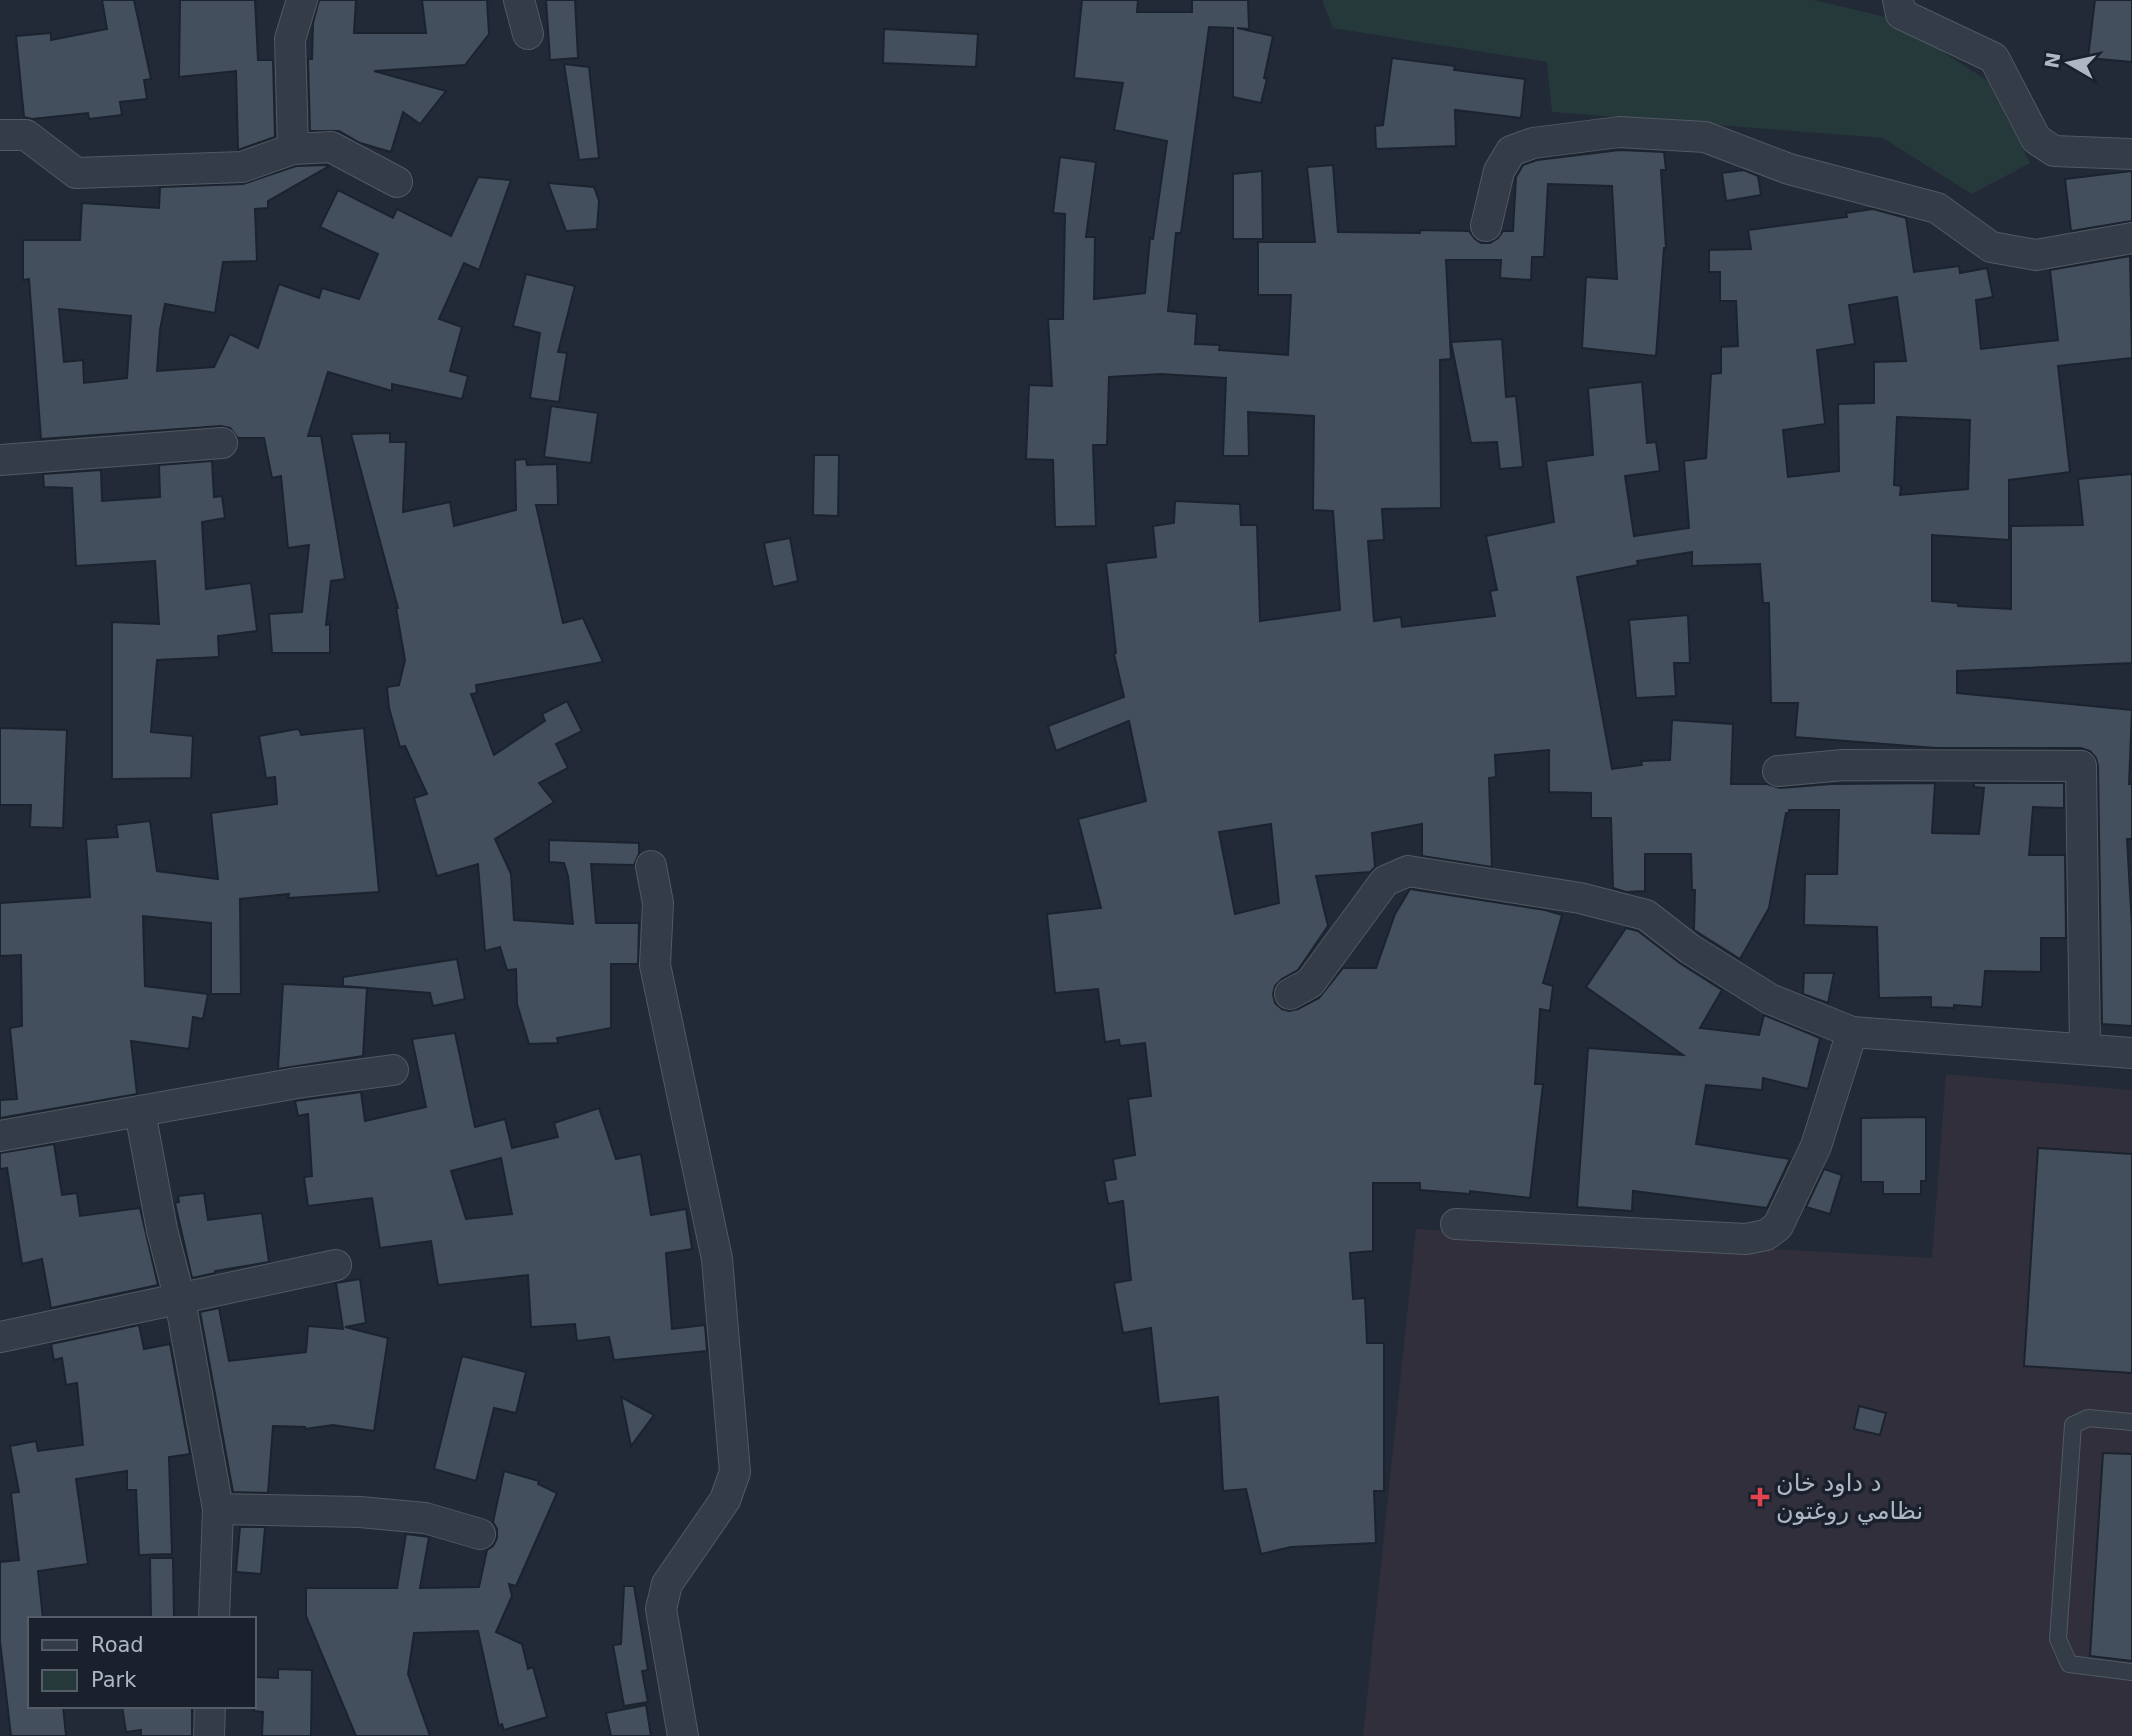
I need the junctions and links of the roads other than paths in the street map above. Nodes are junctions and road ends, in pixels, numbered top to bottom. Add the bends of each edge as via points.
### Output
1 (302, 0) edge
2 (519, 0) edge
3 (1898, 0) edge
4 (528, 34) dead end
5 (0, 135) edge
6 (293, 149) junction
7 (2132, 155) edge
8 (397, 182) dead end
9 (1486, 226) dead end
10 (2132, 238) edge
11 (222, 443) dead end
12 (0, 460) edge
13 (1778, 771) dead end
14 (651, 866) dead end
15 (1290, 993) dead end
16 (1852, 1032) junction
17 (2085, 1048) junction
18 (2132, 1053) edge
19 (393, 1070) dead end
20 (140, 1112) junction
21 (0, 1136) edge
22 (1456, 1224) dead end
23 (336, 1265) dead end
24 (180, 1300) junction
25 (0, 1337) edge
26 (2132, 1422) edge
27 (218, 1509) junction
28 (480, 1534) dead end
29 (214, 1617) edge
30 (2132, 1672) edge
31 (211, 1708) edge
32 (209, 1736) edge
33 (683, 1736) edge

1 - 6 street via 290,40
2 - 4 street
3 - 7 street via 1901,14 1994,58 2036,139 2054,151
5 - 6 street via 26,135 76,173 242,166
6 - 8 street via 331,147
9 - 10 street via 1499,171 1511,151 1533,143 1619,132 1705,137 1789,169 1937,208 1992,247 2036,255
11 - 12 street
13 - 17 street via 1843,765 2081,766
14 - 33 street via 658,903 655,965 717,1259 735,1472 725,1500 667,1584 660,1609
15 - 16 street via 1310,983 1385,881 1408,872 1580,898 1646,915 1770,999
16 - 17 street
16 - 22 street via 1816,1146 1778,1226 1766,1235 1746,1240
17 - 18 street
19 - 20 street
20 - 21 street
20 - 24 street
23 - 24 street
24 - 25 street
24 - 27 street
26 - 30 lane via 2088,1418 2073,1426 2058,1639 2069,1664
27 - 28 street via 425,1518
27 - 29 street
31 - 32 street

